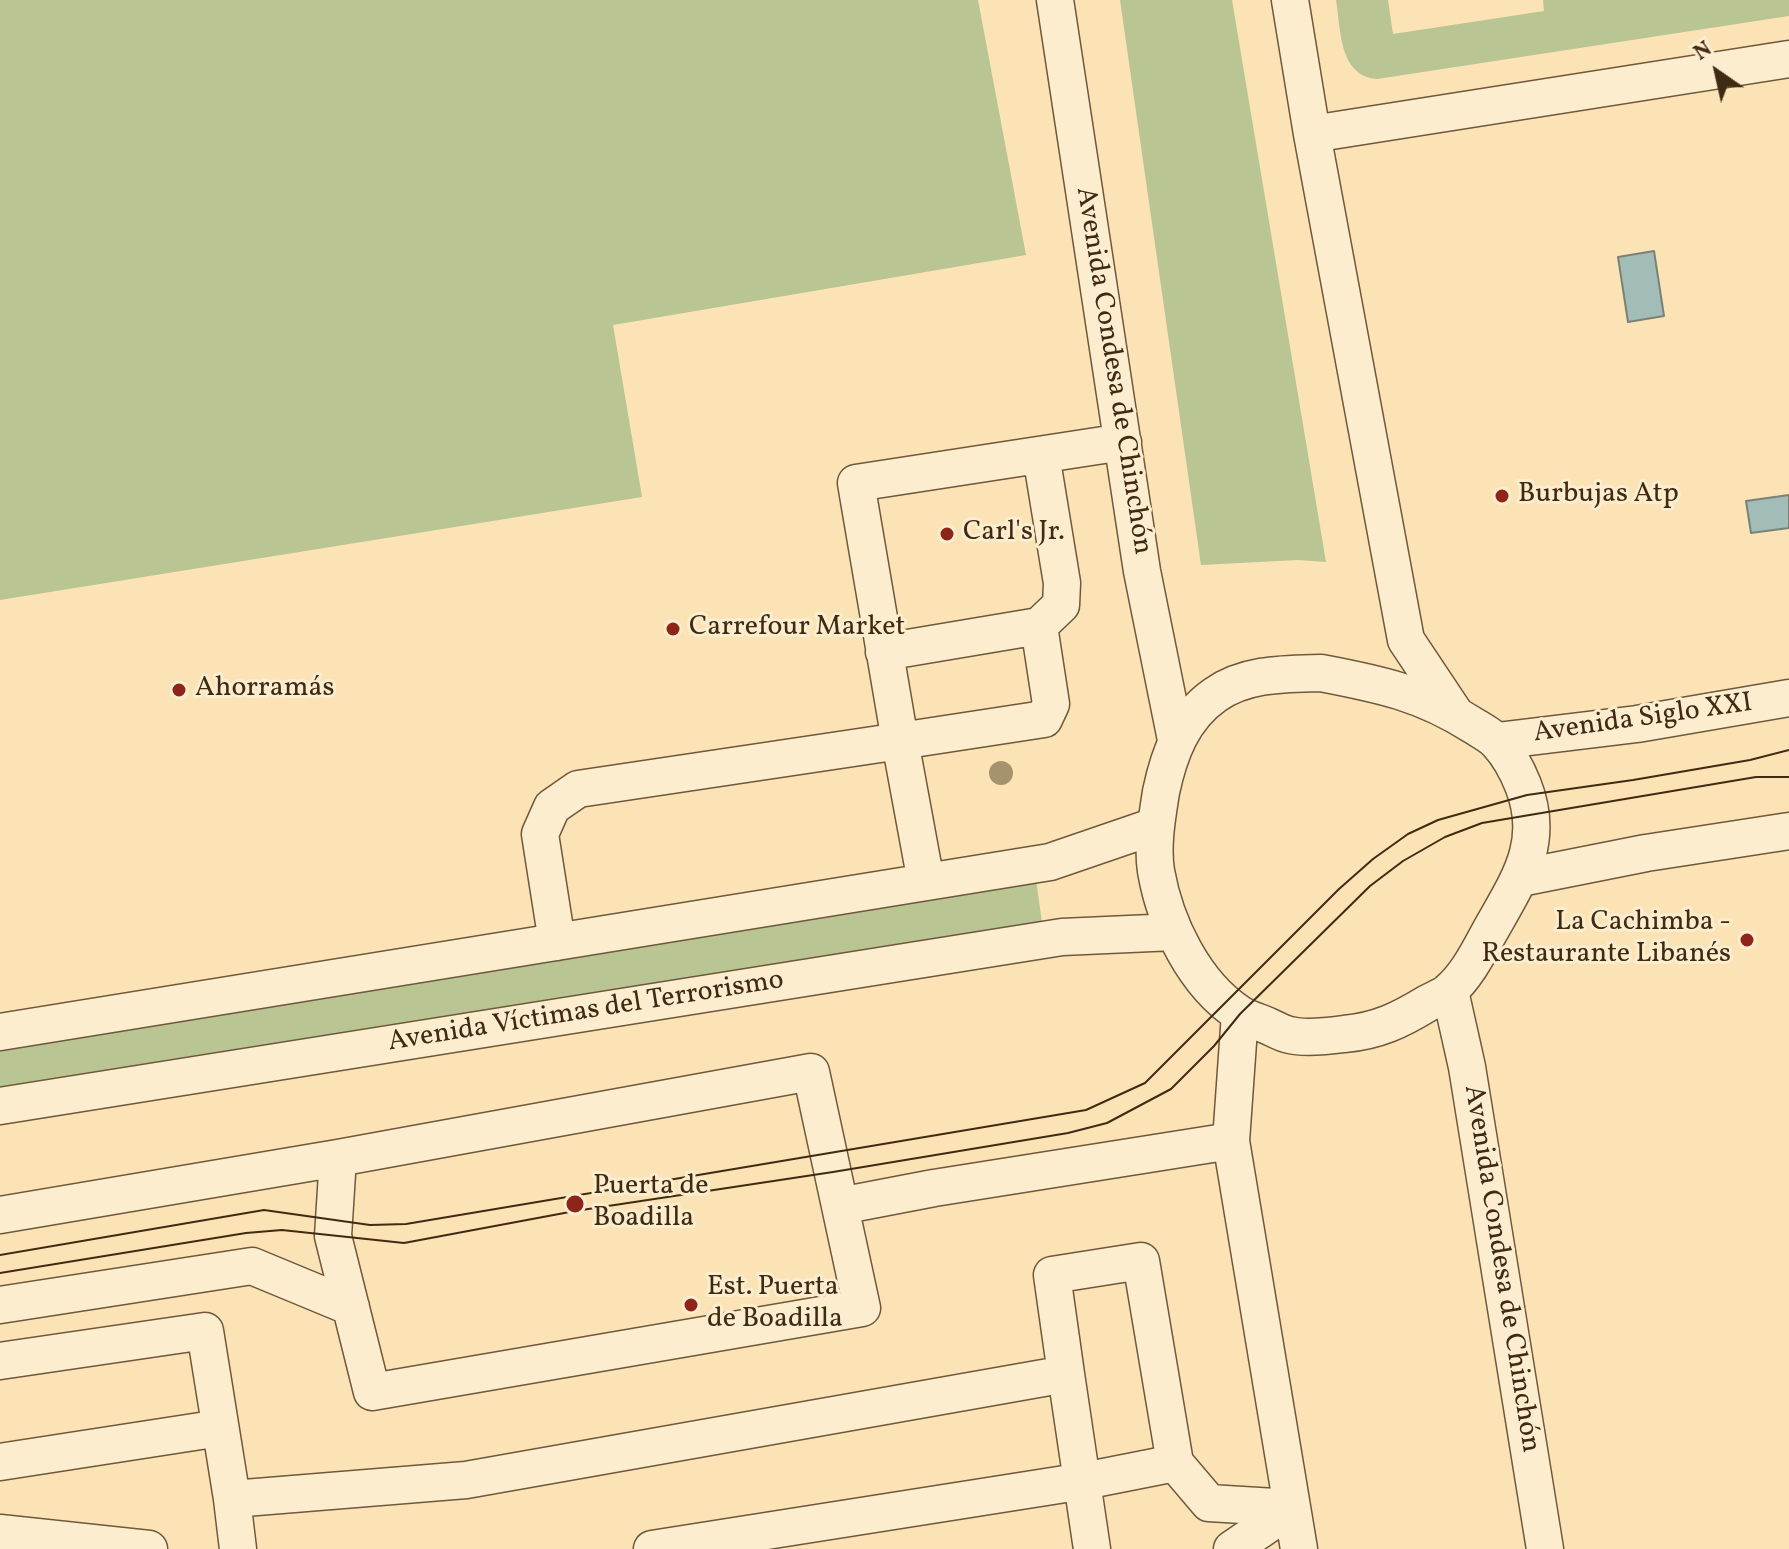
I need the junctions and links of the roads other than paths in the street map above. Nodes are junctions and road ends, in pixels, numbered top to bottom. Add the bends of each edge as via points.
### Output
1 (1055, 0) edge
2 (1290, 0) edge
3 (1789, 59) edge
4 (1312, 134) junction
5 (1123, 442) junction
6 (1041, 455) junction
7 (1039, 626) junction
8 (884, 652) junction
9 (1789, 698) edge
10 (1455, 713) junction
11 (1176, 740) junction
12 (900, 741) junction
13 (1497, 741) junction
14 (1155, 826) junction
15 (1789, 831) edge
16 (1520, 878) junction
17 (926, 882) junction
18 (1174, 932) junction
19 (557, 942) junction
20 (1450, 991) junction
21 (1240, 1014) junction
22 (0, 1032) edge
23 (0, 1106) edge
24 (1231, 1141) junction
25 (338, 1158) junction
26 (840, 1206) junction
27 (0, 1215) edge
28 (0, 1305) edge
29 (351, 1307) junction
30 (0, 1361) edge
31 (1066, 1374) junction
32 (220, 1428) junction
33 (0, 1462) edge
34 (1175, 1463) junction
35 (1084, 1481) junction
36 (232, 1499) junction
37 (1292, 1508) junction
38 (0, 1533) edge
39 (149, 1549) edge
40 (238, 1549) edge
41 (652, 1549) edge
42 (1092, 1549) edge
43 (1232, 1549) edge
44 (1299, 1549) edge
45 (1545, 1549) edge

1 - 5 street, Avenida Condesa de Chinchón
2 - 4 street
3 - 4 street
4 - 10 street via 1406,640
5 - 6 street
5 - 11 street, Avenida Condesa de Chinchón via 1144,583
6 - 7 street via 1062,583 1061,605
6 - 8 street via 856,483
7 - 8 street
7 - 12 street via 1051,704 1044,719
8 - 12 street
9 - 13 street, Avenida Siglo XXI
10 - 11 street via 1412,693 1359,681 1321,673 1275,674 1215,695
10 - 13 street
11 - 14 street
12 - 17 street
12 - 19 street via 578,789 552,807 540,834
13 - 16 street via 1516,767 1532,815 1532,845
14 - 17 street via 1050,862
14 - 18 street via 1156,869
15 - 16 street
16 - 20 street via 1473,962
17 - 19 street
18 - 21 street via 1211,987
18 - 23 street, Avenida Víctimas del Terrorismo via 1062,937
19 - 22 street
20 - 21 street via 1392,1024 1346,1034 1291,1036
20 - 45 street, Avenida Condesa de Chinchón via 1467,1067
21 - 24 street
24 - 26 street
24 - 37 street
25 - 26 street via 811,1072
25 - 27 street
25 - 29 street via 333,1236
26 - 29 street via 862,1308 372,1392
28 - 29 street via 252,1266
30 - 32 street via 205,1331
31 - 34 street via 1052,1275 1141,1261
31 - 35 street
31 - 36 street via 466,1480
32 - 33 street
32 - 36 street
34 - 35 street
34 - 37 street via 1209,1503
35 - 41 street
35 - 42 street
36 - 40 street
37 - 43 street
37 - 44 street
38 - 39 street

